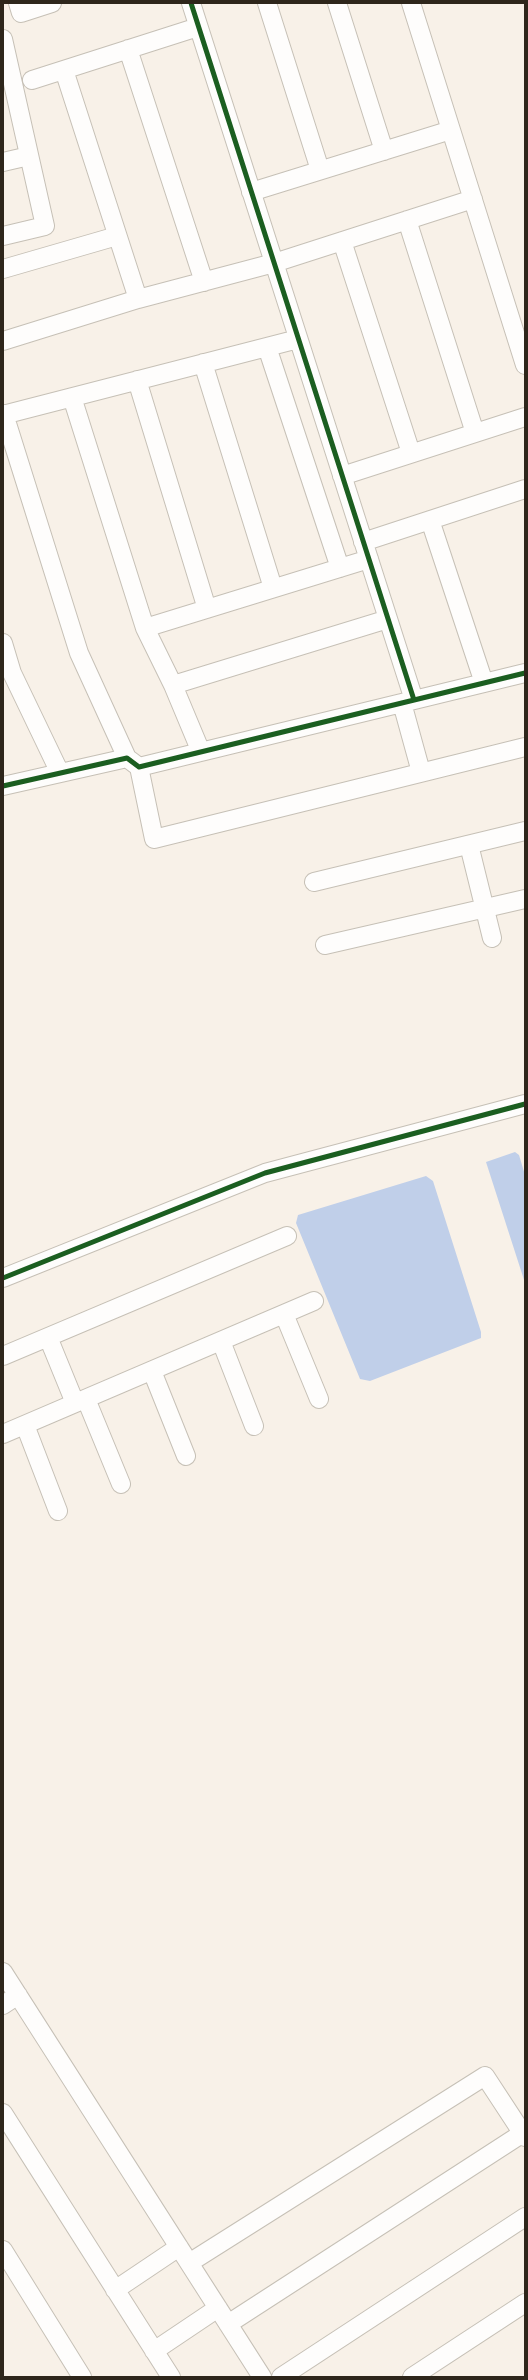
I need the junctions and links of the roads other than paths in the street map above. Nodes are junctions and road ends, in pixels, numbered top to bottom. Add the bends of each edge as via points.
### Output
1 (18, 3) edge
2 (52, 3) edge
3 (191, 3) edge
4 (267, 3) edge
5 (337, 3) edge
6 (411, 3) edge
7 (198, 27) junction
8 (3, 39) edge
9 (128, 49) junction
10 (64, 70) junction
11 (32, 80) dead end
12 (8, 89) edge
13 (451, 130) junction
14 (384, 151) junction
15 (29, 156) junction
16 (3, 162) edge
17 (320, 170) junction
18 (251, 192) junction
19 (473, 199) junction
20 (407, 220) junction
21 (3, 236) edge
22 (117, 236) junction
23 (342, 241) junction
24 (274, 263) junction
25 (3, 269) edge
26 (204, 282) junction
27 (138, 300) junction
28 (298, 339) junction
29 (3, 341) edge
30 (267, 347) junction
31 (203, 363) junction
32 (525, 365) edge
33 (137, 380) junction
34 (72, 397) junction
35 (3, 414) edge
36 (525, 417) edge
37 (475, 433) junction
38 (411, 453) junction
39 (342, 476) junction
40 (525, 489) edge
41 (430, 520) junction
42 (363, 542) junction
43 (369, 559) junction
44 (340, 568) junction
45 (273, 588) junction
46 (207, 609) junction
47 (388, 619) junction
48 (145, 628) junction
49 (3, 643) edge
50 (525, 673) edge
51 (484, 683) junction
52 (173, 685) junction
53 (408, 701) junction
54 (525, 747) edge
55 (201, 752) junction
56 (133, 763) junction
57 (421, 772) junction
58 (60, 773) junction
59 (3, 786) edge
60 (525, 831) edge
61 (469, 845) junction
62 (314, 882) dead end
63 (525, 899) edge
64 (484, 908) junction
65 (492, 938) dead end
66 (325, 945) dead end
67 (525, 1104) edge
68 (287, 1236) dead end
69 (3, 1278) edge
70 (314, 1301) dead end
71 (284, 1314) junction
72 (48, 1337) junction
73 (221, 1341) junction
74 (3, 1356) edge
75 (152, 1370) junction
76 (319, 1399) dead end
77 (80, 1401) junction
78 (25, 1425) junction
79 (254, 1426) dead end
80 (3, 1434) edge
81 (186, 1456) dead end
82 (121, 1484) dead end
83 (58, 1511) dead end
84 (3, 1972) edge
85 (18, 1995) junction
86 (3, 2005) edge
87 (3, 2112) edge
88 (524, 2135) edge
89 (525, 2217) edge
90 (179, 2247) junction
91 (3, 2250) edge
92 (190, 2263) junction
93 (115, 2290) junction
94 (525, 2303) edge
95 (218, 2308) junction
96 (228, 2324) junction
97 (154, 2351) junction
98 (82, 2377) edge
99 (171, 2377) edge
100 (262, 2377) edge
101 (281, 2377) edge
102 (412, 2377) edge

1 - 2 street via 21,13
3 - 7 street
4 - 17 street
5 - 14 street
6 - 13 street
7 - 9 street
7 - 18 street
8 - 12 street
9 - 10 street
9 - 26 street
10 - 11 street
10 - 22 street
12 - 15 street
13 - 14 street
13 - 19 street
14 - 17 street
15 - 16 street
15 - 21 street via 45,226
17 - 18 street
18 - 24 street
19 - 20 street
19 - 32 street
20 - 23 street
20 - 37 street
22 - 25 street
22 - 27 street
23 - 24 street
23 - 38 street
24 - 26 street
24 - 28 street
26 - 27 street
27 - 29 street
28 - 30 street
28 - 39 street
30 - 31 street
30 - 44 street
31 - 33 street
31 - 45 street
33 - 34 street
33 - 46 street
34 - 35 street
34 - 48 street
35 - 56 street via 79,653
36 - 37 street
37 - 38 street
38 - 39 street
39 - 42 street
40 - 41 street
41 - 42 street
41 - 51 street
42 - 43 street
43 - 44 street
43 - 47 street
44 - 45 street
45 - 46 street
46 - 48 street
47 - 52 street
47 - 53 street
48 - 52 street
49 - 58 street via 12,672
50 - 51 street
51 - 53 street
52 - 55 street
53 - 55 street
53 - 57 street
54 - 57 street
55 - 56 street
56 - 57 street via 154,839
56 - 58 street
58 - 59 street
60 - 61 street
61 - 62 street
61 - 64 street
63 - 64 street
64 - 65 street
64 - 66 street
67 - 69 street via 265,1173
68 - 72 street
70 - 71 street
71 - 73 street
71 - 76 street
72 - 74 street
72 - 77 street
73 - 75 street
73 - 79 street
75 - 77 street
75 - 81 street
77 - 78 street
77 - 82 street
78 - 80 street
78 - 83 street
84 - 85 street
85 - 86 street
85 - 90 street
87 - 93 street
88 - 92 street via 485,2076
88 - 96 street
89 - 101 street
90 - 92 street
90 - 93 street
91 - 98 street
92 - 95 street
93 - 97 street
94 - 102 street
95 - 96 street
95 - 97 street
96 - 100 street
97 - 99 street

